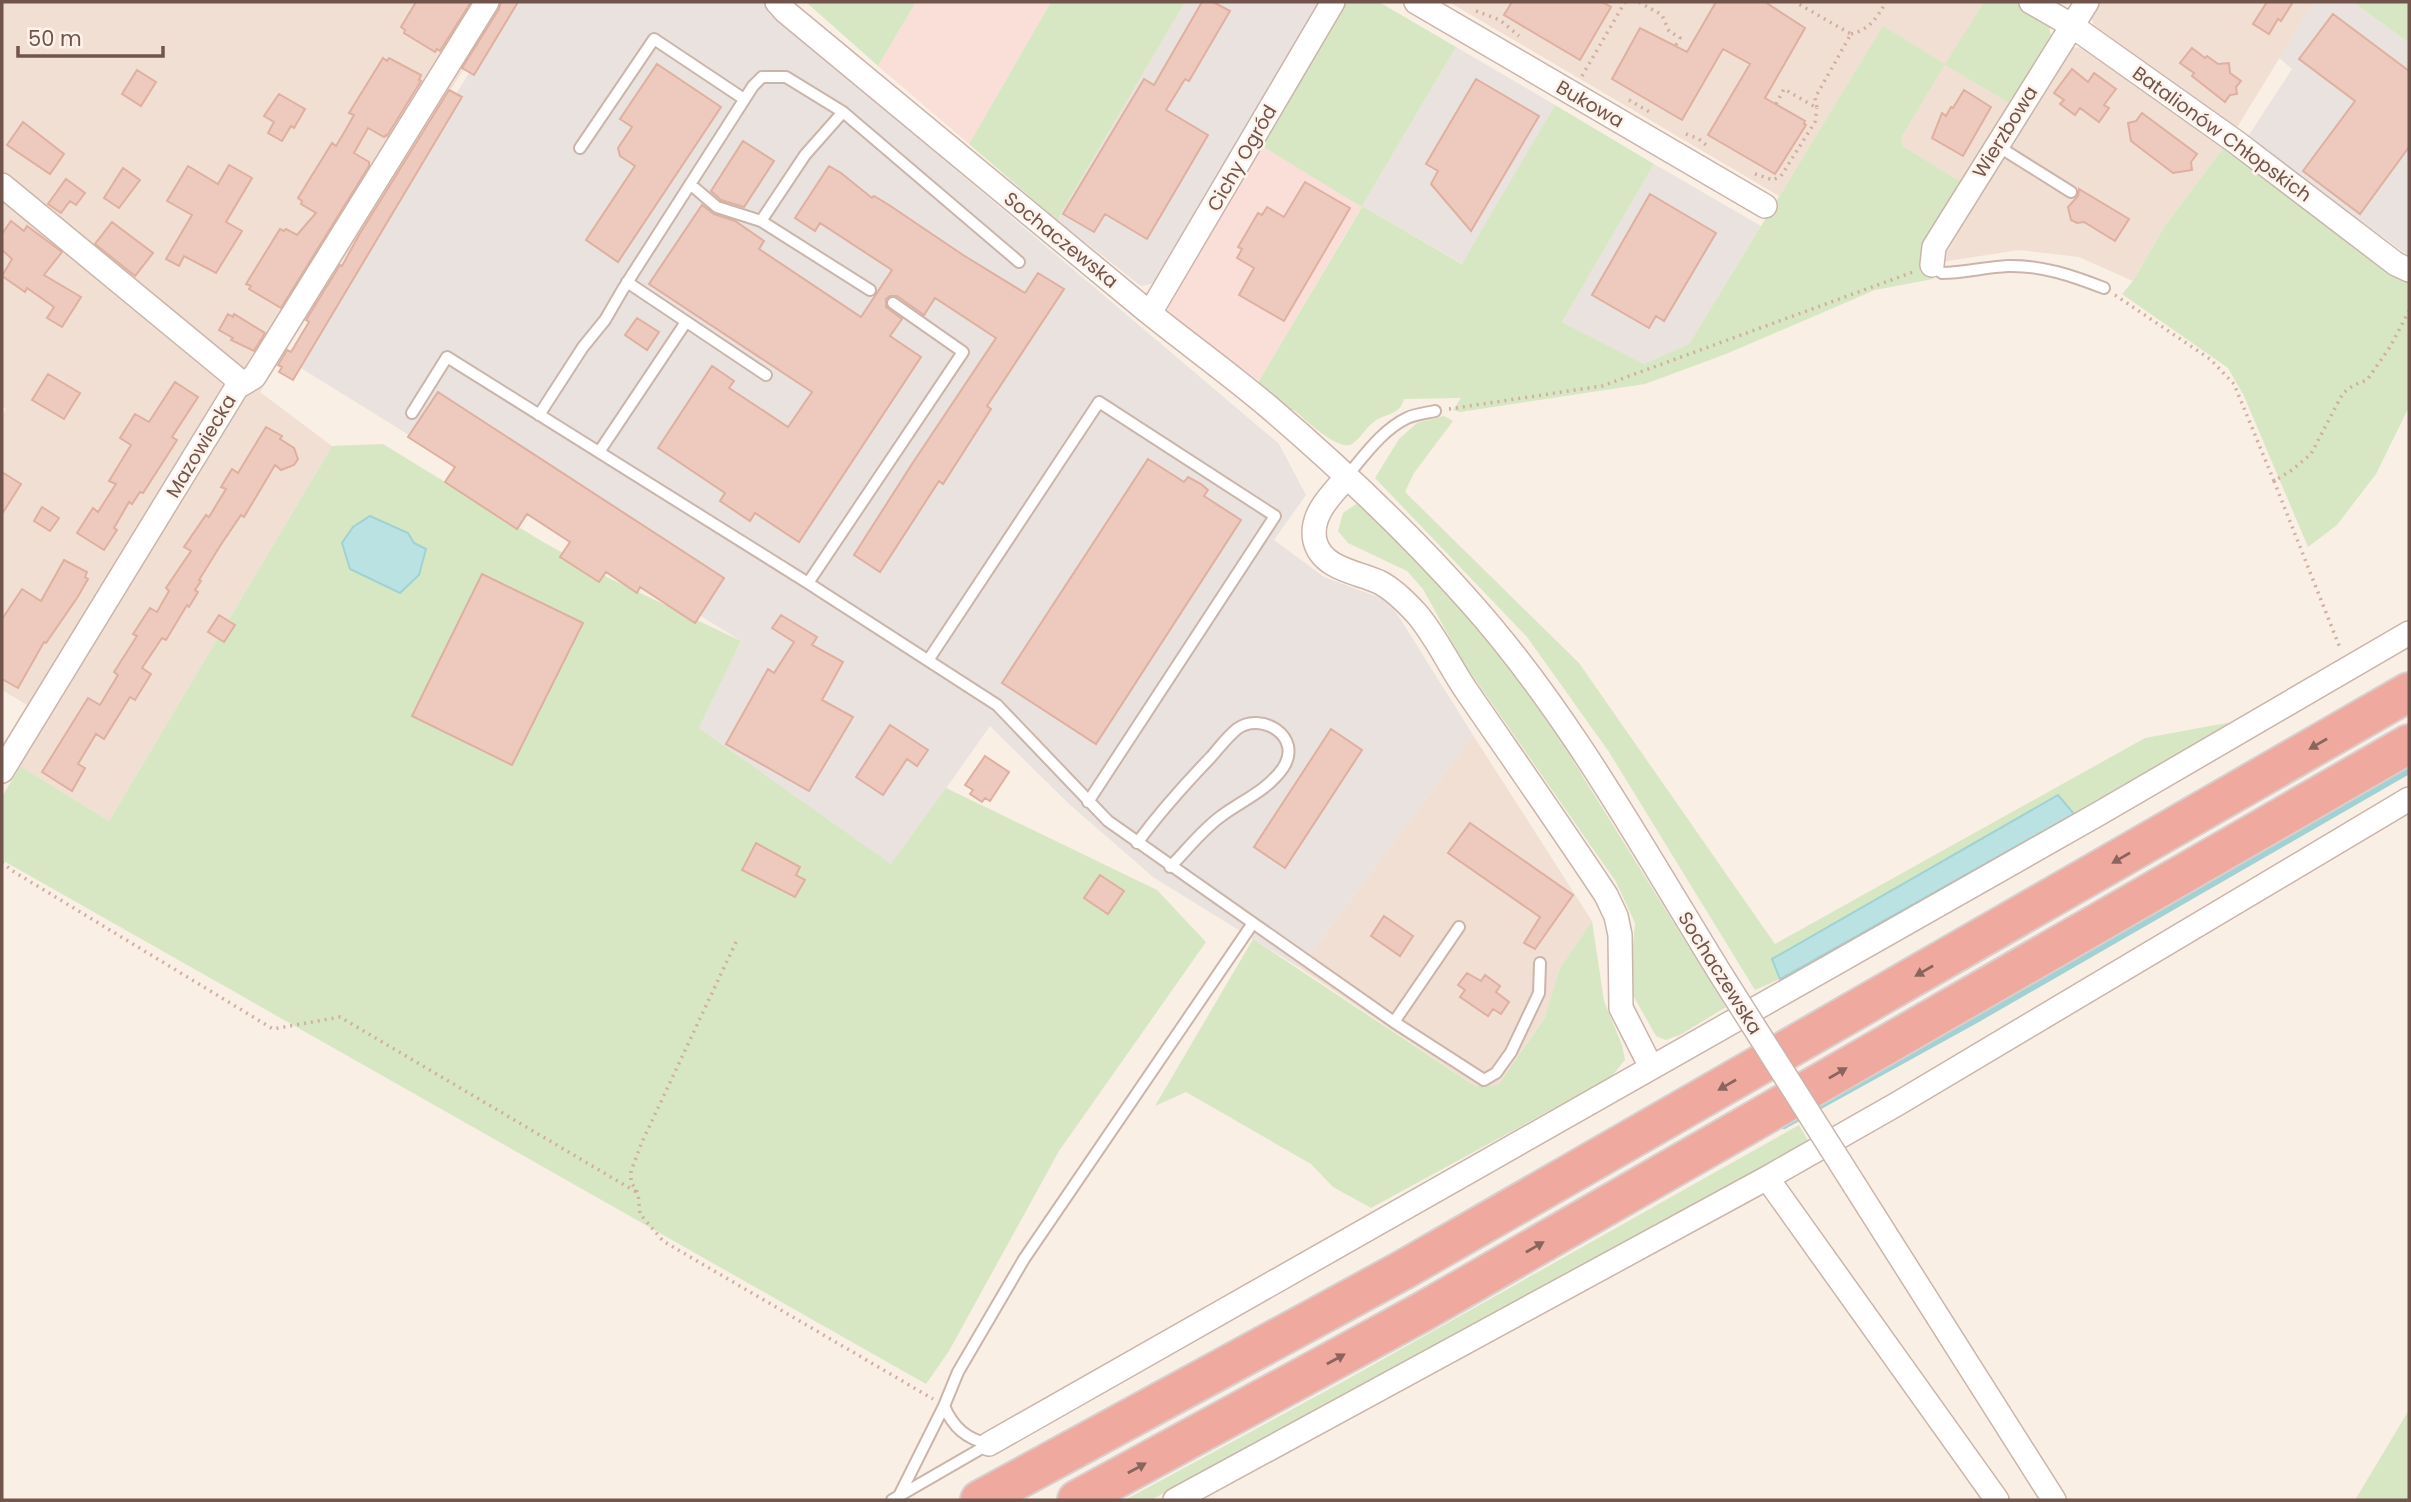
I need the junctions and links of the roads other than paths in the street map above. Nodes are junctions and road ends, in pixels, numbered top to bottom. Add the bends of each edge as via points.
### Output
1 (487, 2) edge
2 (777, 2) edge
3 (1333, 2) edge
4 (1416, 2) edge
5 (2031, 2) edge
6 (2087, 2) edge
7 (2071, 25) junction
8 (744, 99) junction
9 (842, 112) junction
10 (1996, 145) junction
11 (580, 148) dead end
12 (2, 184) edge
13 (690, 184) junction
14 (2071, 192) dead end
15 (1765, 206) dead end
16 (761, 220) junction
17 (1019, 261) dead end
18 (1931, 265) joint
19 (2409, 270) edge
20 (627, 282) junction
21 (2104, 288) road end
22 (870, 290) dead end
23 (893, 303) dead end
24 (1150, 313) junction
25 (686, 321) junction
26 (766, 375) dead end
27 (237, 387) junction
28 (1434, 411) road end
29 (412, 413) dead end
30 (538, 415) junction
31 (598, 452) junction
32 (1347, 477) junction
33 (808, 583) junction
34 (2409, 633) edge
35 (929, 659) junction
36 (2409, 692) edge
37 (2409, 744) edge
38 (2, 771) edge
39 (2409, 799) edge
40 (1088, 802) junction
41 (1138, 843) junction
42 (1170, 866) junction
43 (1254, 923) junction
44 (1459, 926) dead end
45 (1540, 962) dead end
46 (1394, 1022) junction
47 (1651, 1067) junction
48 (1767, 1178) junction
49 (944, 1406) junction
50 (989, 1444) junction
51 (896, 1498) edge
52 (980, 1500) edge
53 (1077, 1500) edge
54 (1175, 1500) edge
55 (1997, 1500) edge
56 (2054, 1500) edge

1 - 27 street via 254,377
2 - 24 street, Sochaczewska
3 - 24 street, Cichy Ogród
4 - 15 street, Bukowa
5 - 7 street, Batalionów Chłopskich
6 - 7 street, Wierzbowa
7 - 10 street, Wierzbowa
7 - 19 street, Batalionów Chłopskich
8 - 9 lane via 762,77 786,77
8 - 11 lane via 654,39
8 - 13 lane
9 - 16 lane via 805,155
9 - 17 lane
10 - 14 lane
10 - 18 street, Wierzbowa via 1934,247
12 - 27 street, Mazowiecka via 235,377
13 - 16 lane via 717,206
13 - 20 lane
16 - 22 lane
18 - 21 lane via 1942,273 2010,266 2063,272
20 - 25 lane
20 - 30 lane
23 - 33 lane via 963,352
24 - 32 street, Sochaczewska
25 - 26 lane
25 - 31 lane
27 - 38 street, Mazowiecka
28 - 32 lane via 1398,424
29 - 30 lane via 447,357
30 - 31 lane
31 - 33 lane
32 - 47 street via 1316,520 1315,541 1321,554 1332,564 1381,583 1418,615 1606,895 1620,935 1621,1008
32 - 56 street, Sochaczewska, bridge via 1469,600 1532,677
33 - 35 lane
34 - 47 street
35 - 40 lane via 997,705
35 - 40 lane via 1099,402 1275,516
36 -> 52 highway via 1403,1270
53 -> 37 highway via 1422,1312
39 - 48 street
40 - 41 lane
41 - 42 lane
41 - 42 lane via 1238,728 1250,724 1275,728 1290,748 1282,769 1251,798 1218,818
42 - 43 lane
43 - 46 lane
43 - 49 lane via 1024,1259 958,1372
44 - 46 lane
45 - 46 lane via 1539,993 1511,1052 1496,1073 1484,1080
47 - 50 street
48 - 54 street
48 - 55 street
49 - 50 lane via 962,1433
49 - 51 lane
50 - 51 lane

